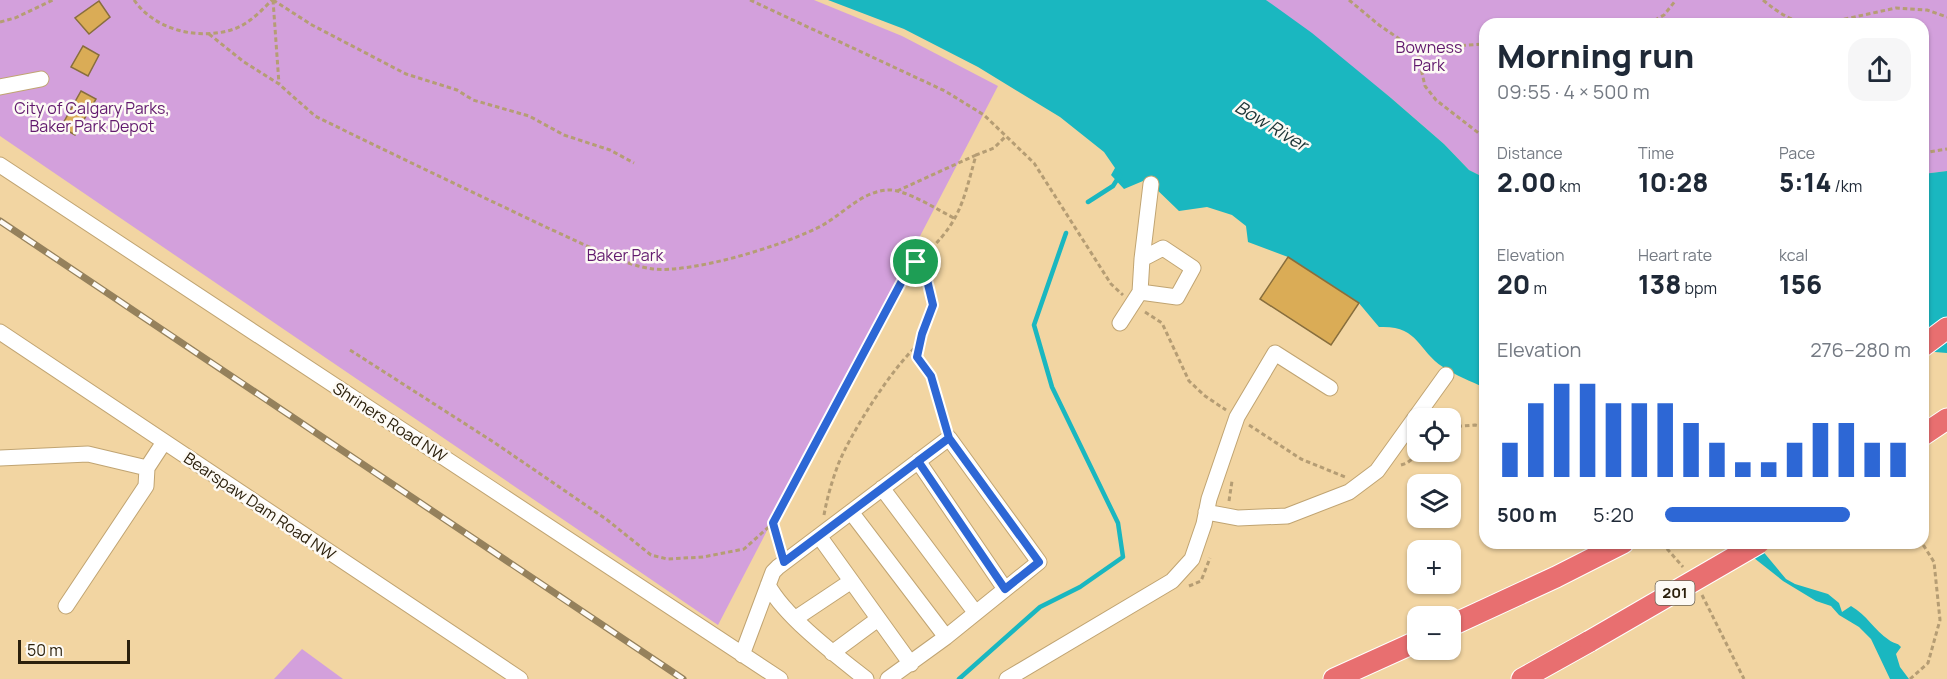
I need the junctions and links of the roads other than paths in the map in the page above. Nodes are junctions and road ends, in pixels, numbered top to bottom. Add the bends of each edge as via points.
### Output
1 (41, 79) dead end
2 (0, 87) edge
3 (0, 165) edge
4 (1150, 184) dead end
5 (1142, 259) junction
6 (1137, 298) junction
7 (1120, 323) dead end
8 (1947, 328) edge
9 (0, 332) edge
10 (1929, 342) edge
11 (1446, 375) dead end
12 (1330, 388) dead end
13 (1947, 419) edge
14 (1929, 431) edge
15 (164, 442) junction
16 (0, 458) edge
17 (918, 461) junction
18 (147, 468) junction
19 (882, 488) junction
20 (850, 512) junction
21 (1206, 512) junction
22 (823, 533) junction
23 (1611, 549) edge
24 (1749, 549) edge
25 (850, 582) junction
26 (768, 585) junction
27 (1005, 589) junction
28 (66, 606) dead end
29 (975, 612) junction
30 (796, 618) junction
31 (878, 619) junction
32 (1461, 621) edge
33 (946, 636) junction
34 (1407, 646) edge
35 (832, 653) junction
36 (742, 655) junction
37 (910, 664) junction
38 (520, 679) edge
39 (780, 679) edge
40 (866, 679) edge
41 (888, 679) edge
42 (1007, 679) edge
43 (1334, 679) edge
44 (1522, 679) edge

1 - 2 street
3 - 36 street, Shriners Road NW
4 - 5 street
5 - 6 street
5 - 6 street via 1163,248 1194,268 1177,297
6 - 7 street
8 - 10 highway
9 - 15 street, Bearspaw Dam Road NW
11 - 21 street via 1377,471 1349,492 1287,516 1238,518
12 - 21 street via 1275,353 1237,417
13 - 14 highway
15 - 18 street
15 - 38 street, Bearspaw Dam Road NW
16 - 18 street via 88,454
17 - 19 street
17 - 27 street
17 - 27 street via 949,438 1039,562
18 - 28 street via 146,486
19 - 20 street
19 - 29 street
20 - 22 street
20 - 33 street
21 - 42 street via 1192,559 1173,581
22 - 25 street
22 - 26 street via 784,562
23 - 32 highway
24 - 44 highway, 201, bridge
25 - 30 street
25 - 31 street
26 - 30 street
26 - 36 street
27 - 29 street
29 - 33 street
30 - 35 street
31 - 35 street
31 - 37 street
33 - 37 street
34 - 43 highway
35 - 40 street
36 - 39 street, Shriners Road NW
37 - 41 street

